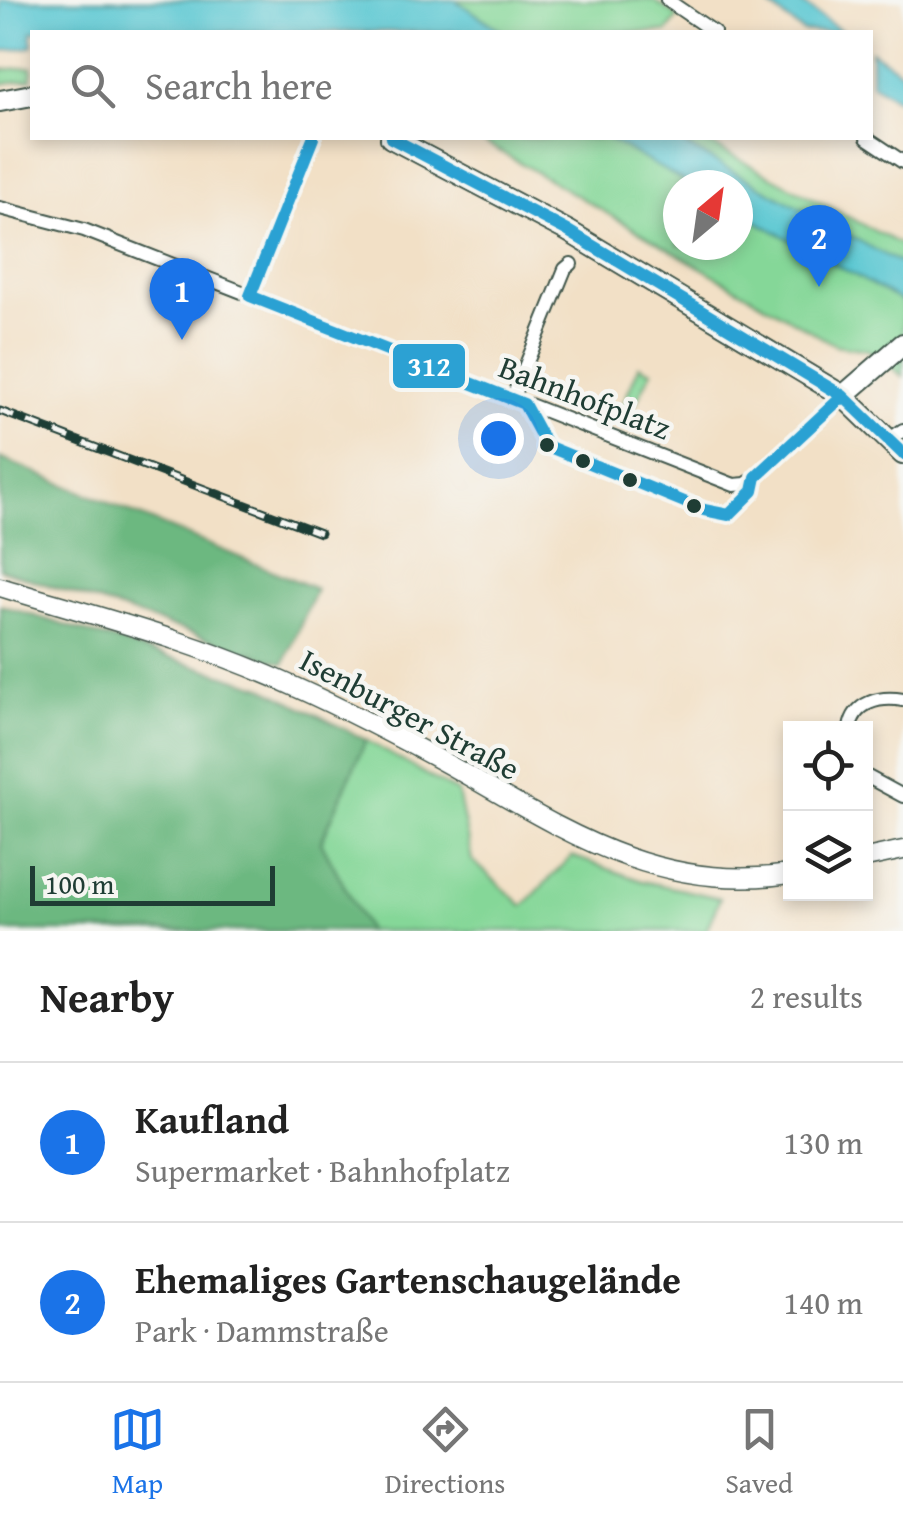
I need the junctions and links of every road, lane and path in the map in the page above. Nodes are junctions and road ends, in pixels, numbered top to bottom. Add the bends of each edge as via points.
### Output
1 (666, 0) edge
2 (711, 30) edge
3 (30, 95) edge
4 (0, 101) edge
5 (312, 140) edge
6 (395, 140) edge
7 (870, 140) edge
8 (903, 162) edge
9 (0, 208) edge
10 (568, 266) dead end
11 (250, 296) junction
12 (903, 344) edge
13 (843, 396) junction
14 (512, 399) junction
15 (898, 441) edge
16 (0, 587) edge
17 (903, 700) edge
18 (851, 721) edge
19 (873, 780) edge
20 (903, 796) edge
21 (903, 850) edge
22 (873, 856) edge
23 (783, 875) edge

1 - 2 street
3 - 4 main road
5 - 11 street
6 - 13 main road via 568,231
7 - 8 street
9 - 11 street, Bahnhofplatz via 84,230
10 - 14 street
11 - 14 street, Bahnhofplatz
12 - 13 main road
13 - 14 street, Bahnhofplatz via 742,485
13 - 15 main road
16 - 23 street, Isenburger Straße via 292,685 623,858 698,876
17 - 18 street via 866,704
19 - 20 street
21 - 22 street

